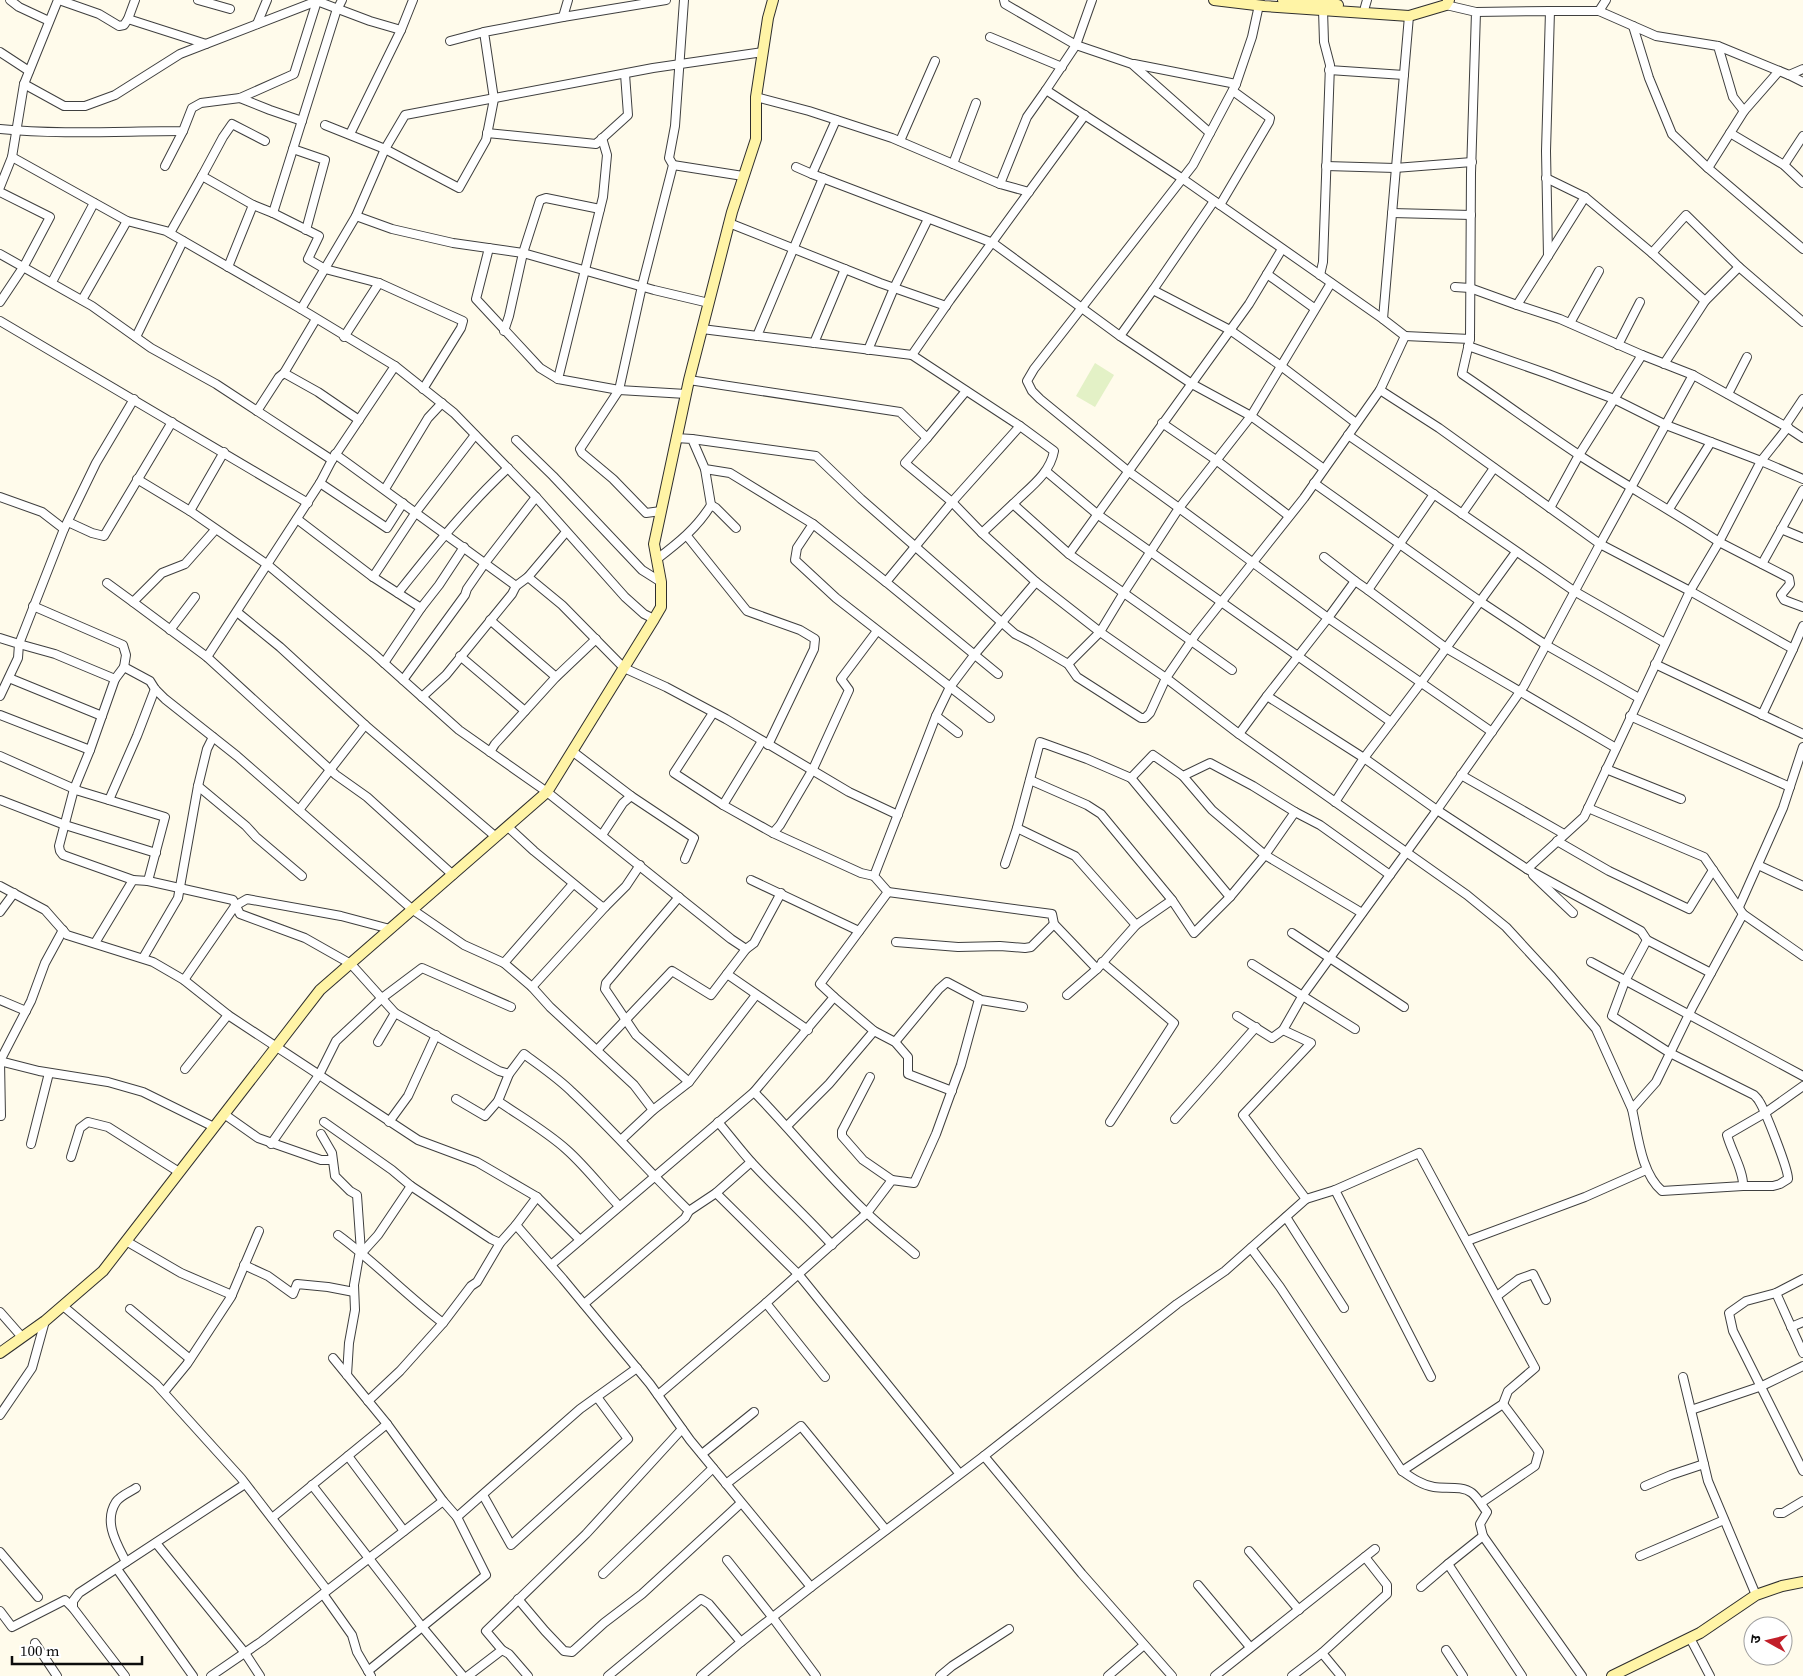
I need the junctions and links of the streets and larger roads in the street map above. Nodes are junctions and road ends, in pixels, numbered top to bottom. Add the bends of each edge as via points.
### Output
1 (10, 0) edge
2 (58, 0) edge
3 (134, 0) edge
4 (198, 0) edge
5 (267, 0) edge
6 (316, 0) edge
7 (342, 0) edge
8 (413, 0) edge
9 (568, 0) edge
10 (666, 0) edge
11 (684, 0) edge
12 (773, 0) edge
13 (1004, 0) edge
14 (1092, 0) edge
15 (1214, 0) edge
16 (1283, 0) edge
17 (1606, 0) edge
18 (1447, 2) edge
19 (1366, 4) edge
20 (1259, 5) junction
21 (338, 8) junction
22 (230, 9) dead end
23 (1323, 10) junction
24 (1550, 11) junction
25 (1599, 11) junction
26 (1476, 12) junction
27 (1412, 15) junction
28 (563, 17) junction
29 (128, 19) junction
30 (49, 21) junction
31 (257, 24) junction
32 (1633, 26) junction
33 (401, 30) junction
34 (484, 32) junction
35 (990, 37) dead end
36 (450, 41) dead end
37 (206, 44) junction
38 (1076, 45) junction
39 (1718, 46) junction
40 (0, 52) edge
41 (763, 52) junction
42 (935, 61) dead end
43 (681, 64) junction
44 (1132, 64) junction
45 (1062, 66) junction
46 (1803, 69) edge
47 (1329, 70) junction
48 (29, 71) junction
49 (1779, 71) junction
50 (625, 74) junction
51 (1404, 75) junction
52 (1789, 75) junction
53 (1803, 82) edge
54 (24, 84) junction
55 (1234, 87) junction
56 (1046, 90) junction
57 (756, 97) junction
58 (240, 98) junction
59 (494, 99) junction
60 (976, 103) dead end
61 (1744, 111) junction
62 (1085, 115) junction
63 (836, 120) junction
64 (302, 121) junction
65 (325, 124) dead end
66 (0, 129) edge
67 (16, 131) junction
68 (183, 132) junction
69 (487, 133) junction
70 (1210, 133) junction
71 (1730, 133) junction
72 (350, 134) junction
73 (1803, 136) edge
74 (602, 138) junction
75 (265, 141) dead end
76 (900, 141) junction
77 (293, 149) junction
78 (385, 149) junction
79 (12, 157) junction
80 (1472, 162) junction
81 (953, 164) junction
82 (673, 165) junction
83 (165, 166) dead end
84 (1326, 166) junction
85 (1784, 166) junction
86 (796, 167) dead end
87 (1395, 168) junction
88 (1708, 168) junction
89 (812, 174) junction
90 (202, 176) junction
91 (743, 176) junction
92 (823, 178) junction
93 (1546, 178) junction
94 (1183, 179) junction
95 (1803, 183) edge
96 (1000, 184) junction
97 (0, 187) edge
98 (0, 192) edge
99 (1029, 192) junction
100 (1585, 197) junction
101 (94, 203) junction
102 (1217, 203) junction
103 (253, 205) junction
104 (600, 209) junction
105 (273, 213) junction
106 (1392, 213) junction
107 (356, 216) junction
108 (1471, 216) junction
109 (928, 219) junction
110 (127, 221) junction
111 (729, 223) junction
112 (306, 230) junction
113 (170, 233) junction
114 (183, 241) junction
115 (993, 243) junction
116 (489, 248) junction
117 (793, 248) junction
118 (1803, 249) edge
119 (1282, 250) junction
120 (523, 253) junction
121 (1652, 253) junction
122 (0, 254) edge
123 (1548, 256) junction
124 (24, 266) junction
125 (1739, 266) junction
126 (228, 267) junction
127 (325, 269) junction
128 (584, 269) junction
129 (845, 269) junction
130 (1599, 271) dead end
131 (1267, 274) junction
132 (1320, 275) junction
133 (52, 282) junction
134 (379, 283) junction
135 (1331, 283) junction
136 (642, 286) junction
137 (1455, 287) dead end
138 (894, 288) junction
139 (1470, 288) junction
140 (1153, 290) junction
141 (82, 300) junction
142 (1705, 301) junction
143 (0, 302) edge
144 (1640, 302) dead end
145 (709, 303) junction
146 (1517, 305) junction
147 (946, 306) junction
148 (1082, 308) junction
149 (1314, 308) junction
150 (301, 309) junction
151 (316, 319) junction
152 (1383, 319) junction
153 (0, 321) edge
154 (1803, 322) edge
155 (1570, 324) junction
156 (702, 329) junction
157 (1230, 330) junction
158 (504, 331) junction
159 (344, 336) junction
160 (757, 336) junction
161 (1120, 336) junction
162 (1406, 336) junction
163 (136, 337) junction
164 (1469, 342) junction
165 (814, 343) junction
166 (1618, 344) junction
167 (868, 350) junction
168 (912, 355) junction
169 (1642, 355) junction
170 (1747, 357) dead end
171 (1664, 364) junction
172 (395, 366) junction
173 (1281, 366) junction
174 (284, 373) junction
175 (1694, 375) junction
176 (558, 379) junction
177 (689, 380) junction
178 (1192, 384) junction
179 (423, 389) junction
180 (619, 390) junction
181 (1380, 390) junction
182 (966, 391) junction
183 (686, 394) junction
184 (1728, 394) junction
185 (1803, 398) edge
186 (134, 399) junction
187 (1614, 399) junction
188 (442, 403) junction
189 (257, 411) junction
190 (1251, 416) junction
191 (358, 420) junction
192 (172, 422) junction
193 (1162, 423) junction
194 (1356, 423) junction
195 (1666, 425) junction
196 (1020, 426) junction
197 (1786, 426) junction
198 (475, 435) junction
199 (1348, 435) junction
200 (676, 438) junction
201 (927, 438) junction
202 (1803, 438) edge
203 (692, 439) junction
204 (516, 440) dead end
205 (1711, 442) junction
206 (224, 452) junction
207 (1580, 455) junction
208 (334, 457) junction
209 (1216, 460) junction
210 (1761, 461) junction
211 (508, 468) junction
212 (1494, 468) junction
213 (705, 469) junction
214 (1324, 469) junction
215 (1128, 470) junction
216 (1047, 472) junction
217 (137, 479) junction
218 (1803, 479) edge
219 (320, 483) junction
220 (1314, 483) junction
221 (1631, 488) junction
222 (385, 489) junction
223 (1803, 490) edge
224 (1434, 494) junction
225 (0, 497) edge
226 (536, 497) junction
227 (952, 502) junction
228 (308, 503) junction
229 (403, 503) junction
230 (1013, 504) junction
231 (711, 505) junction
232 (1179, 508) junction
233 (1550, 508) junction
234 (1669, 509) junction
235 (190, 511) junction
236 (661, 511) junction
237 (416, 512) junction
238 (1097, 514) junction
239 (1462, 514) junction
240 (1289, 516) junction
241 (297, 520) junction
242 (812, 524) junction
243 (66, 526) junction
244 (736, 528) dead end
245 (215, 530) junction
246 (1781, 530) junction
247 (566, 532) junction
248 (982, 532) junction
249 (445, 534) junction
250 (688, 536) junction
251 (1803, 538) edge
252 (1719, 542) junction
253 (1400, 543) junction
254 (1600, 544) junction
255 (916, 546) junction
256 (464, 547) junction
257 (1151, 551) junction
258 (1516, 552) junction
259 (1069, 554) junction
260 (1324, 557) dead end
261 (657, 559) junction
262 (1253, 562) junction
263 (485, 563) junction
264 (1762, 564) junction
265 (268, 566) junction
266 (373, 577) junction
267 (528, 577) junction
268 (1355, 581) junction
269 (661, 582) junction
270 (886, 582) junction
271 (1036, 582) junction
272 (107, 583) dead end
273 (516, 586) junction
274 (1368, 590) junction
275 (1690, 591) junction
276 (398, 592) junction
277 (1574, 592) junction
278 (1123, 594) junction
279 (195, 598) dead end
280 (1222, 601) junction
281 (133, 602) junction
282 (1481, 602) junction
283 (33, 606) junction
284 (1803, 607) edge
285 (421, 608) junction
286 (237, 612) junction
287 (1328, 618) junction
288 (654, 619) junction
289 (490, 620) junction
290 (1002, 623) junction
291 (1803, 626) edge
292 (170, 630) junction
293 (877, 631) junction
294 (1100, 632) junction
295 (0, 638) edge
296 (596, 639) junction
297 (1191, 641) junction
298 (1665, 643) junction
299 (18, 644) junction
300 (1546, 644) junction
301 (1446, 648) junction
302 (1794, 649) junction
303 (975, 654) junction
304 (460, 656) junction
305 (208, 657) junction
306 (1297, 657) junction
307 (384, 663) junction
308 (1068, 664) junction
309 (1655, 664) junction
310 (124, 667) junction
311 (624, 668) junction
312 (1232, 670) dead end
313 (998, 674) dead end
314 (9, 678) junction
315 (556, 678) junction
316 (1166, 678) junction
317 (115, 679) junction
318 (403, 680) junction
319 (1420, 684) junction
320 (950, 687) junction
321 (155, 689) junction
322 (1520, 691) junction
323 (0, 696) edge
324 (1267, 696) junction
325 (422, 697) junction
326 (1639, 698) junction
327 (525, 711) junction
328 (713, 713) junction
329 (0, 715) edge
330 (1762, 715) junction
331 (102, 716) junction
332 (936, 716) junction
333 (1630, 716) junction
334 (990, 718) dead end
335 (1391, 722) junction
336 (365, 725) junction
337 (1492, 732) junction
338 (958, 733) dead end
339 (1239, 734) junction
340 (1803, 734) edge
341 (213, 737) junction
342 (765, 743) junction
343 (1616, 748) junction
344 (90, 750) junction
345 (1802, 750) edge
346 (572, 751) junction
347 (490, 752) junction
348 (0, 756) edge
349 (1364, 758) junction
350 (1606, 769) junction
351 (331, 770) junction
352 (812, 770) junction
353 (1461, 775) junction
354 (1182, 776) junction
355 (1131, 778) junction
356 (1030, 780) junction
357 (198, 786) junction
358 (1790, 787) junction
359 (74, 789) junction
360 (547, 792) junction
361 (631, 796) junction
362 (1681, 799) dead end
363 (0, 800) edge
364 (110, 800) junction
365 (1335, 802) junction
366 (723, 805) junction
367 (1588, 808) junction
368 (299, 810) junction
369 (1437, 810) junction
370 (1296, 812) junction
371 (898, 815) junction
372 (65, 826) junction
373 (508, 827) junction
374 (1018, 828) junction
375 (773, 833) junction
376 (1564, 834) junction
377 (602, 835) junction
378 (496, 837) junction
379 (1557, 841) junction
380 (1406, 852) junction
381 (156, 853) junction
382 (1266, 855) junction
383 (684, 859) dead end
384 (1005, 864) dead end
385 (640, 865) junction
386 (1758, 865) junction
387 (1527, 869) junction
388 (1713, 870) junction
389 (1390, 874) junction
390 (453, 875) junction
391 (302, 876) dead end
392 (874, 876) junction
393 (133, 880) junction
394 (751, 880) dead end
395 (148, 881) junction
396 (573, 884) junction
397 (0, 886) edge
398 (1803, 886) edge
399 (180, 888) junction
400 (888, 892) junction
401 (14, 893) junction
402 (780, 893) junction
403 (678, 897) junction
404 (1230, 897) junction
405 (1172, 900) junction
406 (235, 906) junction
407 (605, 907) junction
408 (412, 910) junction
409 (1741, 910) junction
410 (0, 912) edge
411 (1362, 913) junction
412 (1573, 913) dead end
413 (1054, 924) junction
414 (1136, 925) junction
415 (390, 929) junction
416 (63, 930) junction
417 (859, 932) junction
418 (1292, 933) dead end
419 (1647, 940) junction
420 (896, 942) dead end
421 (95, 943) junction
422 (746, 949) junction
423 (1803, 956) edge
424 (143, 958) junction
425 (1330, 958) junction
426 (1591, 962) dead end
427 (504, 963) junction
428 (351, 964) junction
429 (1252, 964) dead end
430 (1100, 966) junction
431 (1711, 973) junction
432 (727, 974) junction
433 (184, 980) junction
434 (1625, 981) junction
435 (532, 987) junction
436 (756, 995) junction
437 (1067, 995) dead end
438 (1303, 995) junction
439 (834, 997) junction
440 (382, 998) junction
441 (979, 999) junction
442 (0, 1000) edge
443 (511, 1007) dead end
444 (1023, 1007) dead end
445 (1404, 1007) dead end
446 (26, 1011) junction
447 (395, 1013) junction
448 (228, 1015) junction
449 (1237, 1016) dead end
450 (1688, 1016) junction
451 (626, 1020) junction
452 (1256, 1027) junction
453 (1355, 1029) dead end
454 (808, 1030) junction
455 (1283, 1030) junction
456 (874, 1031) junction
457 (436, 1035) junction
458 (378, 1042) dead end
459 (895, 1042) junction
460 (276, 1047) junction
461 (597, 1050) junction
462 (1670, 1052) junction
463 (0, 1061) edge
464 (185, 1069) dead end
465 (49, 1073) junction
466 (509, 1074) junction
467 (319, 1075) junction
468 (870, 1076) dead end
469 (1803, 1076) edge
470 (689, 1082) junction
471 (1803, 1086) edge
472 (952, 1091) junction
473 (754, 1092) junction
474 (456, 1099) dead end
475 (498, 1100) junction
476 (1632, 1109) junction
477 (653, 1110) junction
478 (1764, 1113) junction
479 (224, 1114) junction
480 (1, 1116) edge
481 (1175, 1119) dead end
482 (324, 1122) dead end
483 (389, 1122) junction
484 (718, 1122) junction
485 (1110, 1122) dead end
486 (788, 1126) junction
487 (214, 1127) junction
488 (322, 1134) dead end
489 (621, 1140) junction
490 (32, 1144) dead end
491 (272, 1144) junction
492 (71, 1157) dead end
493 (332, 1160) junction
494 (751, 1162) junction
495 (1646, 1170) junction
496 (179, 1172) junction
497 (654, 1176) junction
498 (892, 1180) junction
499 (411, 1186) junction
500 (1743, 1186) junction
501 (1335, 1190) junction
502 (716, 1193) junction
503 (537, 1197) junction
504 (1306, 1199) junction
505 (619, 1206) junction
506 (689, 1210) junction
507 (867, 1213) junction
508 (1286, 1217) junction
509 (516, 1225) junction
510 (259, 1231) dead end
511 (338, 1235) dead end
512 (580, 1240) junction
513 (126, 1241) junction
514 (1467, 1241) junction
515 (500, 1243) junction
516 (832, 1245) junction
517 (1250, 1248) junction
518 (361, 1252) junction
519 (915, 1254) dead end
520 (244, 1265) junction
521 (551, 1265) junction
522 (798, 1274) junction
523 (1803, 1279) edge
524 (354, 1292) junction
525 (1776, 1293) junction
526 (232, 1295) junction
527 (1497, 1296) junction
528 (1546, 1300) dead end
529 (766, 1303) junction
530 (584, 1304) junction
531 (63, 1306) junction
532 (1344, 1308) dead end
533 (130, 1309) dead end
534 (0, 1312) edge
535 (45, 1321) junction
536 (1803, 1322) edge
537 (442, 1323) junction
538 (1792, 1327) junction
539 (22, 1337) junction
540 (0, 1353) edge
541 (1803, 1353) edge
542 (334, 1358) dead end
543 (190, 1360) junction
544 (1803, 1366) edge
545 (637, 1368) junction
546 (347, 1375) junction
547 (825, 1376) dead end
548 (1431, 1377) dead end
549 (1683, 1377) dead end
550 (1762, 1386) junction
551 (164, 1392) junction
552 (658, 1395) junction
553 (597, 1397) junction
554 (368, 1401) junction
555 (1503, 1404) junction
556 (1691, 1410) junction
557 (754, 1412) dead end
558 (0, 1415) edge
559 (387, 1424) junction
560 (682, 1429) junction
561 (702, 1454) junction
562 (348, 1456) junction
563 (984, 1456) junction
564 (1704, 1464) junction
565 (712, 1468) junction
566 (1402, 1471) junction
567 (1803, 1471) edge
568 (959, 1473) junction
569 (246, 1484) junction
570 (726, 1484) junction
571 (312, 1485) junction
572 (1645, 1486) dead end
573 (136, 1488) dead end
574 (483, 1494) junction
575 (1803, 1501) edge
576 (443, 1502) junction
577 (742, 1503) junction
578 (1481, 1503) junction
579 (1778, 1513) dead end
580 (457, 1517) junction
581 (272, 1518) junction
582 (1724, 1520) junction
583 (886, 1530) junction
584 (404, 1531) junction
585 (1483, 1536) junction
586 (156, 1543) junction
587 (1375, 1549) dead end
588 (1249, 1551) dead end
589 (1, 1555) edge
590 (1640, 1556) dead end
591 (1365, 1557) junction
592 (370, 1558) junction
593 (726, 1560) dead end
594 (126, 1562) junction
595 (1448, 1564) junction
596 (116, 1569) junction
597 (603, 1574) dead end
598 (1803, 1582) edge
599 (1198, 1585) dead end
600 (811, 1587) junction
601 (1422, 1587) dead end
602 (325, 1592) junction
603 (1756, 1595) junction
604 (38, 1597) dead end
605 (518, 1600) junction
606 (73, 1608) junction
607 (1299, 1610) junction
608 (0, 1611) edge
609 (773, 1618) junction
610 (422, 1628) junction
611 (1009, 1629) dead end
612 (1690, 1638) junction
613 (741, 1642) junction
614 (35, 1643) dead end
615 (1144, 1644) junction
616 (1250, 1647) junction
617 (502, 1650) junction
618 (1446, 1650) dead end
619 (245, 1653) junction
620 (1322, 1653) junction
621 (369, 1674) edge
622 (57, 1676) edge
623 (125, 1676) edge
624 (193, 1676) edge
625 (210, 1676) edge
626 (260, 1676) edge
627 (463, 1676) edge
628 (468, 1676) edge
629 (528, 1676) edge
630 (608, 1676) edge
631 (701, 1676) edge
632 (816, 1676) edge
633 (940, 1676) edge
634 (1108, 1676) edge
635 (1172, 1676) edge
636 (1215, 1676) edge
637 (1292, 1676) edge
638 (1341, 1676) edge
639 (1463, 1676) edge
640 (1522, 1676) edge
641 (1582, 1676) edge
642 (1612, 1676) edge
643 (1710, 1676) edge

1 - 30 street
2 - 29 street via 99,14 119,26
2 - 30 street
3 - 29 street
4 - 22 street
5 - 31 street
6 - 21 street
6 - 31 street
6 - 58 street via 294,74
7 - 21 street
8 - 33 street
9 - 28 street
10 - 28 street
11 - 43 street
12 - 41 street
13 - 38 street via 1005,4
14 - 38 street
15 - 20 street
16 - 19 street
17 - 25 street
18 - 26 street
18 - 27 street
19 - 27 street via 1403,10
20 - 23 street
20 - 55 street via 1252,37
21 - 33 street
21 - 64 street
23 - 27 street
23 - 47 street
24 - 25 street
24 - 26 street
24 - 93 street
25 - 32 street
26 - 80 street
27 - 51 street
28 - 34 street
29 - 37 street
30 - 48 street
31 - 37 street
32 - 39 street via 1656,36
32 - 88 street via 1649,78 1672,134
33 - 72 street
34 - 36 street
34 - 59 street
35 - 45 street
37 - 54 street via 180,54 115,95 85,106 64,106
38 - 44 street
38 - 45 street
39 - 49 street
39 - 61 street via 1733,97
40 - 48 street
41 - 43 street
41 - 57 street
42 - 76 street
43 - 50 street
43 - 82 street via 669,158
44 - 55 street
44 - 70 street
45 - 56 street
46 - 52 street
47 - 51 street
47 - 84 street
48 - 54 street
49 - 52 street
49 - 61 street
50 - 59 street
50 - 74 street via 628,115
51 - 87 street
52 - 53 street
54 - 67 street
55 - 70 street
55 - 102 street via 1270,118
56 - 62 street
56 - 96 street via 1027,117
57 - 63 street
57 - 91 street via 756,139
58 - 64 street
58 - 68 street via 200,103 192,108
59 - 69 street
59 - 78 street via 405,115
60 - 81 street
61 - 71 street
62 - 94 street
62 - 99 street
63 - 76 street
63 - 89 street
64 - 77 street
65 - 72 street
66 - 67 street
67 - 68 street
67 - 79 street
68 - 83 street
69 - 74 street via 596,144
69 - 78 street via 458,188
70 - 94 street
71 - 85 street
71 - 88 street
72 - 78 street
73 - 85 street
74 - 104 street via 607,155
75 - 90 street via 232,124
76 - 81 street
77 - 105 street
77 - 112 street via 325,160
78 - 107 street
79 - 97 street
79 - 101 street
80 - 87 street
80 - 108 street
81 - 96 street
82 - 91 street
82 - 136 street
84 - 87 street
84 - 132 street
85 - 95 street
86 - 89 street
87 - 106 street
88 - 118 street
89 - 92 street
90 - 103 street
90 - 113 street
91 - 111 street
92 - 109 street
92 - 117 street
93 - 100 street
93 - 123 street
94 - 102 street
94 - 148 street
96 - 99 street
98 - 124 street via 50,217
99 - 115 street
100 - 121 street
100 - 123 street
101 - 110 street
101 - 133 street
102 - 119 street
102 - 140 street
103 - 105 street
103 - 126 street
104 - 120 street via 546,198 540,200
104 - 128 street
105 - 112 street
106 - 108 street
106 - 152 street
107 - 116 street via 392,229
107 - 127 street
108 - 139 street
109 - 115 street
109 - 138 street
110 - 113 street
110 - 141 street
111 - 117 street
111 - 145 street
112 - 127 street via 319,236 308,259
113 - 114 street
114 - 126 street
114 - 163 street
115 - 147 street
115 - 148 street
116 - 120 street
116 - 158 street via 476,299
117 - 129 street
117 - 160 street
119 - 131 street
119 - 132 street
120 - 128 street
120 - 158 street
121 - 125 street via 1686,215
121 - 142 street
122 - 124 street
123 - 146 street
124 - 133 street
124 - 143 street
125 - 142 street
125 - 154 street
126 - 150 street
127 - 134 street
127 - 150 street
128 - 136 street
128 - 176 street
129 - 138 street
129 - 165 street
130 - 155 street
131 - 149 street
131 - 157 street
132 - 135 street
133 - 141 street
134 - 159 street
134 - 179 street via 463,321
135 - 149 street
135 - 152 street
136 - 145 street
136 - 180 street
137 - 139 street
138 - 147 street
138 - 167 street
139 - 146 street
139 - 164 street
140 - 157 street
140 - 161 street
141 - 163 street
142 - 171 street
144 - 166 street
145 - 156 street
146 - 155 street
147 - 168 street
148 - 161 street
148 - 215 street via 1027,381 1040,399
149 - 173 street
150 - 151 street
151 - 159 street
151 - 174 street
152 - 162 street
153 - 186 street
155 - 166 street
156 - 160 street
156 - 177 street
157 - 173 street
157 - 178 street
158 - 176 street via 540,368
159 - 172 street
160 - 165 street
161 - 178 street
162 - 164 street
162 - 181 street
163 - 189 street
164 - 187 street
164 - 207 street via 1462,374
165 - 167 street
166 - 169 street
167 - 168 street
168 - 182 street
169 - 171 street
169 - 187 street
170 - 184 street
171 - 175 street
172 - 179 street
172 - 191 street
173 - 190 street
173 - 194 street
174 - 189 street
174 - 191 street
175 - 184 street
175 - 195 street
176 - 180 street
177 - 183 street
177 - 201 street via 900,412
178 - 190 street
178 - 193 street
179 - 188 street
180 - 183 street
180 - 236 street via 580,449 646,513
181 - 194 street
181 - 212 street
182 - 196 street
182 - 201 street
183 - 200 street
184 - 197 street
185 - 197 street
186 - 192 street
186 - 243 street via 96,463
187 - 195 street
187 - 207 street
188 - 198 street
188 - 222 street via 428,418
189 - 208 street
190 - 209 street
190 - 214 street
191 - 208 street
192 - 206 street
192 - 217 street
193 - 209 street
193 - 215 street
194 - 199 street
195 - 205 street
195 - 221 street
196 - 216 street via 1054,451
196 - 227 street
197 - 202 street
197 - 210 street
198 - 211 street
198 - 237 street
199 - 214 street
199 - 224 street
200 - 203 street
200 - 236 street
201 - 227 street via 905,463
203 - 213 street
203 - 255 street via 816,456
204 - 269 street via 642,570
205 - 210 street
205 - 234 street
206 - 228 street
206 - 235 street
207 - 221 street
207 - 233 street
208 - 219 street
208 - 222 street
209 - 232 street
209 - 240 street
210 - 218 street
210 - 252 street
211 - 226 street
211 - 249 street
212 - 233 street
212 - 239 street
213 - 231 street
213 - 242 street via 730,473
214 - 220 street
215 - 232 street
215 - 238 street
216 - 230 street
216 - 238 street
217 - 235 street
217 - 243 street via 104,536
219 - 228 street
219 - 229 street via 387,528
220 - 240 street
220 - 253 street
221 - 234 street
221 - 254 street
222 - 229 street
223 - 246 street
224 - 239 street
224 - 253 street
225 - 243 street via 42,512
226 - 247 street
226 - 263 street
227 - 248 street
227 - 255 street
228 - 241 street
229 - 237 street
230 - 248 street
230 - 259 street
231 - 244 street
231 - 250 street
232 - 257 street
232 - 262 street
233 - 254 street
234 - 252 street
235 - 245 street
236 - 261 street via 654,544
237 - 249 street
237 - 266 street
238 - 257 street
238 - 259 street
239 - 258 street
240 - 262 street
241 - 265 street
241 - 266 street
242 - 270 street
242 - 293 street via 797,548 795,560
243 - 283 street
245 - 265 street
245 - 281 street via 185,564 162,573
246 - 251 street
246 - 264 street
247 - 267 street
247 - 288 street via 625,597
248 - 271 street
249 - 256 street
249 - 276 street
250 - 261 street
250 - 342 street via 747,611 800,630 815,639 814,649
252 - 264 street
252 - 275 street
253 - 274 street
253 - 282 street
254 - 275 street
254 - 277 street
255 - 270 street
255 - 290 street
256 - 263 street
256 - 285 street
257 - 278 street
257 - 280 street
258 - 277 street
258 - 282 street
259 - 278 street
260 - 268 street
261 - 269 street
262 - 280 street
262 - 287 street
263 - 273 street
263 - 318 street via 465,596
264 - 284 street via 1789,578 1790,584 1781,595 1784,600
265 - 286 street
265 - 307 street
266 - 276 street
267 - 273 street
267 - 296 street
268 - 274 street
268 - 287 street
269 - 288 street via 661,607
270 - 303 street
271 - 290 street
271 - 294 street
272 - 281 street
273 - 289 street
274 - 301 street
275 - 298 street
275 - 302 street
276 - 285 street
277 - 298 street
277 - 300 street
278 - 294 street
278 - 297 street
279 - 292 street
280 - 297 street
280 - 306 street
281 - 292 street
282 - 300 street
282 - 301 street
283 - 299 street
283 - 310 street via 123,645 126,655
285 - 307 street
286 - 305 street
286 - 336 street
287 - 306 street
287 - 319 street
288 - 311 street
289 - 304 street
289 - 315 street
290 - 303 street
290 - 308 street via 1014,634
291 - 302 street
292 - 305 street
293 - 320 street
293 - 352 street via 841,679 849,690
294 - 308 street
294 - 316 street
295 - 299 street
296 - 311 street
296 - 315 street
297 - 312 street
297 - 316 street
298 - 309 street
299 - 314 street via 18,658
299 - 317 street via 55,654
300 - 322 street
300 - 326 street
301 - 319 street
301 - 322 street
302 - 330 street
303 - 313 street
303 - 320 street
304 - 325 street via 446,675
304 - 327 street
305 - 351 street
306 - 324 street
306 - 335 street
307 - 318 street
308 - 316 street via 1077,676 1141,718 1150,713
309 - 326 street
309 - 330 street
310 - 317 street
310 - 321 street via 150,681
311 - 328 street
311 - 346 street
314 - 323 street
314 - 331 street
315 - 327 street
316 - 339 street
317 - 331 street
318 - 325 street
319 - 335 street
319 - 337 street
320 - 332 street
320 - 334 street
321 - 341 street
321 - 364 street
322 - 337 street
322 - 343 street
324 - 339 street
324 - 349 street
325 - 347 street
326 - 333 street
327 - 347 street
328 - 342 street
328 - 366 street via 674,773
329 - 344 street
330 - 340 street
331 - 344 street
332 - 338 street
332 - 371 street
333 - 343 street
333 - 358 street
335 - 349 street
336 - 351 street
336 - 378 street
337 - 353 street
339 - 365 street
341 - 357 street
341 - 368 street
342 - 352 street
342 - 366 street
343 - 350 street
344 - 359 street
345 - 358 street
346 - 360 street
346 - 361 street
347 - 360 street
348 - 359 street
349 - 365 street
349 - 369 street
350 - 362 street
350 - 367 street
351 - 368 street
351 - 390 street via 367,797
352 - 371 street
352 - 375 street
353 - 369 street
353 - 376 street
354 - 355 street via 1153,755
354 - 370 street via 1210,763
354 - 382 street via 1212,810
355 - 356 street via 1040,742
355 - 404 street
356 - 374 street
356 - 405 street via 1088,805 1101,814
357 - 391 street
357 - 399 street
358 - 386 street
359 - 364 street
359 - 372 street
360 - 373 street
360 - 377 street
361 - 377 street
361 - 383 street via 694,838
363 - 372 street
364 - 381 street via 165,818
365 - 380 street
366 - 375 street
367 - 376 street via 1584,817
367 - 388 street via 1704,856
368 - 408 street
369 - 380 street
369 - 387 street
370 - 382 street
370 - 389 street
371 - 392 street
372 - 381 street
372 - 393 street via 59,846 63,855
373 - 378 street
373 - 396 street
374 - 384 street
374 - 414 street via 1075,856
375 - 392 street
376 - 379 street
377 - 385 street
378 - 390 street
379 - 387 street
379 - 388 street via 1609,871 1689,909
380 - 389 street
380 - 476 street via 1506,927 1552,977 1596,1029
381 - 395 street
382 - 404 street
382 - 411 street
385 - 403 street
385 - 407 street via 626,886
386 - 398 street
386 - 409 street
387 - 412 street
387 - 419 street via 1641,931
388 - 409 street
389 - 411 street
390 - 408 street
392 - 400 street
393 - 395 street
393 - 421 street
394 - 402 street
395 - 399 street
396 - 407 street
396 - 427 street
397 - 401 street
399 - 406 street via 233,900
399 - 424 street via 178,898
400 - 413 street via 1052,914
400 - 417 street
401 - 410 street
401 - 416 street via 45,910
402 - 417 street
402 - 422 street via 754,943
403 - 422 street
403 - 451 street via 606,983 605,989
404 - 405 street via 1194,933
405 - 414 street
406 - 415 street via 247,899 341,916
406 - 428 street via 240,914 305,938
406 - 433 street
407 - 435 street
408 - 415 street
408 - 427 street via 464,944
409 - 423 street
409 - 431 street
411 - 425 street
413 - 420 street via 1025,948
413 - 430 street
414 - 430 street
415 - 428 street
416 - 421 street via 67,935
416 - 446 street
417 - 439 street via 820,984
418 - 425 street
419 - 431 street
419 - 434 street
421 - 424 street
422 - 432 street
424 - 433 street
425 - 438 street
425 - 445 street
426 - 434 street
427 - 435 street
428 - 440 street
428 - 460 street via 320,990
429 - 438 street
430 - 437 street
430 - 485 street via 1174,1023
431 - 450 street
432 - 436 street
432 - 451 street via 711,995 672,971
433 - 448 street
434 - 450 street
434 - 462 street via 1612,1016
435 - 461 street
436 - 454 street
436 - 470 street
438 - 453 street
438 - 455 street
439 - 454 street
439 - 456 street
440 - 443 street via 422,968
440 - 447 street
440 - 467 street via 336,1041
441 - 444 street
441 - 459 street via 947,982
441 - 472 street
442 - 446 street
446 - 463 street
447 - 457 street
447 - 458 street
448 - 460 street
448 - 464 street
449 - 452 street
450 - 462 street
450 - 469 street
451 - 461 street
451 - 470 street via 636,1035
452 - 455 street via 1272,1038
452 - 481 street
454 - 473 street
455 - 504 street via 1311,1043 1243,1115
456 - 459 street
456 - 486 street
457 - 466 street
457 - 483 street via 408,1096
459 - 472 street via 908,1057 908,1074
460 - 467 street
460 - 479 street
461 - 477 street via 634,1085
462 - 476 street via 1656,1082
462 - 478 street via 1754,1095
463 - 465 street
463 - 480 street
465 - 487 street via 108,1082 144,1092
465 - 490 street
466 - 475 street
466 - 489 street via 524,1054 570,1090
467 - 483 street
467 - 491 street
468 - 498 street via 842,1136 863,1160
470 - 477 street
471 - 478 street
472 - 498 street via 914,1183
473 - 484 street
473 - 486 street
474 - 475 street via 486,1116
475 - 505 street via 565,1148
476 - 495 street
477 - 489 street
478 - 500 street via 1727,1135
478 - 500 street via 1786,1165 1788,1179 1773,1186
479 - 487 street
479 - 491 street
482 - 499 street
483 - 503 street via 418,1140 477,1162
484 - 494 street
484 - 497 street
486 - 507 street
487 - 496 street
488 - 493 street
489 - 497 street
491 - 493 street via 321,1160
492 - 496 street via 80,1128 88,1122 108,1127
493 - 518 street via 335,1176 357,1195
494 - 502 street
494 - 516 street
495 - 500 street via 1662,1191
495 - 514 street via 1585,1197
496 - 513 street
497 - 505 street
497 - 506 street
498 - 507 street
499 - 515 street
499 - 518 street via 378,1235
501 - 504 street
501 - 514 street via 1419,1152
501 - 548 street
502 - 506 street
502 - 522 street
503 - 509 street
503 - 512 street
504 - 508 street
505 - 512 street
506 - 530 street via 685,1218
507 - 516 street
507 - 519 street
508 - 517 street
508 - 532 street
509 - 515 street
509 - 521 street
510 - 520 street
511 - 518 street
512 - 521 street
513 - 526 street via 181,1273
513 - 531 street via 103,1271
514 - 527 street
515 - 537 street via 477,1282
516 - 522 street
517 - 563 street
517 - 566 street via 1291,1302
518 - 524 street
518 - 537 street
520 - 524 street via 268,1276 293,1294 297,1284
520 - 526 street
521 - 530 street
522 - 529 street
522 - 568 street
523 - 525 street
524 - 546 street via 355,1310
525 - 538 street
525 - 550 street via 1746,1300 1729,1314 1733,1331
526 - 543 street
527 - 528 street via 1519,1279 1533,1274
527 - 555 street via 1535,1368 1508,1392
529 - 547 street
529 - 552 street
530 - 545 street
531 - 535 street
531 - 551 street
533 - 543 street
534 - 539 street
535 - 539 street
535 - 558 street via 32,1368
536 - 538 street
537 - 554 street via 400,1371
538 - 541 street
539 - 540 street
542 - 546 street
543 - 551 street
544 - 550 street
545 - 552 street
545 - 553 street
546 - 554 street
549 - 556 street
550 - 556 street
550 - 567 street
551 - 569 street
552 - 560 street
553 - 574 street
553 - 574 street via 628,1438 511,1545
554 - 559 street
555 - 566 street
555 - 578 street via 1539,1452 1535,1466
556 - 564 street
557 - 561 street
559 - 562 street
559 - 576 street
560 - 561 street
560 - 605 street via 586,1534
561 - 565 street
562 - 571 street
562 - 584 street
563 - 568 street
563 - 615 street
564 - 572 street
564 - 582 street
565 - 570 street
565 - 597 street
566 - 578 street via 1415,1481 1432,1487 1471,1492
568 - 583 street
569 - 581 street
569 - 586 street
570 - 577 street
570 - 583 street via 801,1426
571 - 581 street
571 - 592 street
573 - 594 street via 117,1501 111,1523 113,1536
574 - 580 street
575 - 579 street
576 - 580 street
576 - 584 street
577 - 600 street
577 - 605 street via 642,1594 572,1652 564,1651
578 - 585 street via 1486,1512 1480,1524
580 - 610 street via 486,1575
581 - 602 street
582 - 590 street
582 - 603 street
583 - 600 street
584 - 592 street
585 - 595 street
585 - 641 street
586 - 594 street
586 - 619 street
587 - 591 street
588 - 607 street
589 - 604 street
591 - 607 street
591 - 620 street via 1388,1584 1387,1594
592 - 602 street
592 - 610 street
593 - 609 street
594 - 596 street
595 - 601 street
595 - 640 street
596 - 606 street via 80,1593 73,1601
596 - 624 street
598 - 603 street
599 - 616 street
600 - 609 street
602 - 619 street
602 - 621 street via 352,1635
603 - 612 street
605 - 617 street via 486,1631
606 - 608 street via 65,1600 12,1626
606 - 623 street
607 - 616 street
609 - 613 street
609 - 632 street
610 - 621 street
610 - 627 street
611 - 633 street
612 - 642 street
612 - 643 street
613 - 630 street via 701,1598
613 - 631 street
614 - 622 street
615 - 634 street
615 - 635 street
616 - 636 street
617 - 628 street
617 - 629 street via 510,1654
618 - 639 street
619 - 625 street
619 - 626 street
620 - 637 street
620 - 638 street

